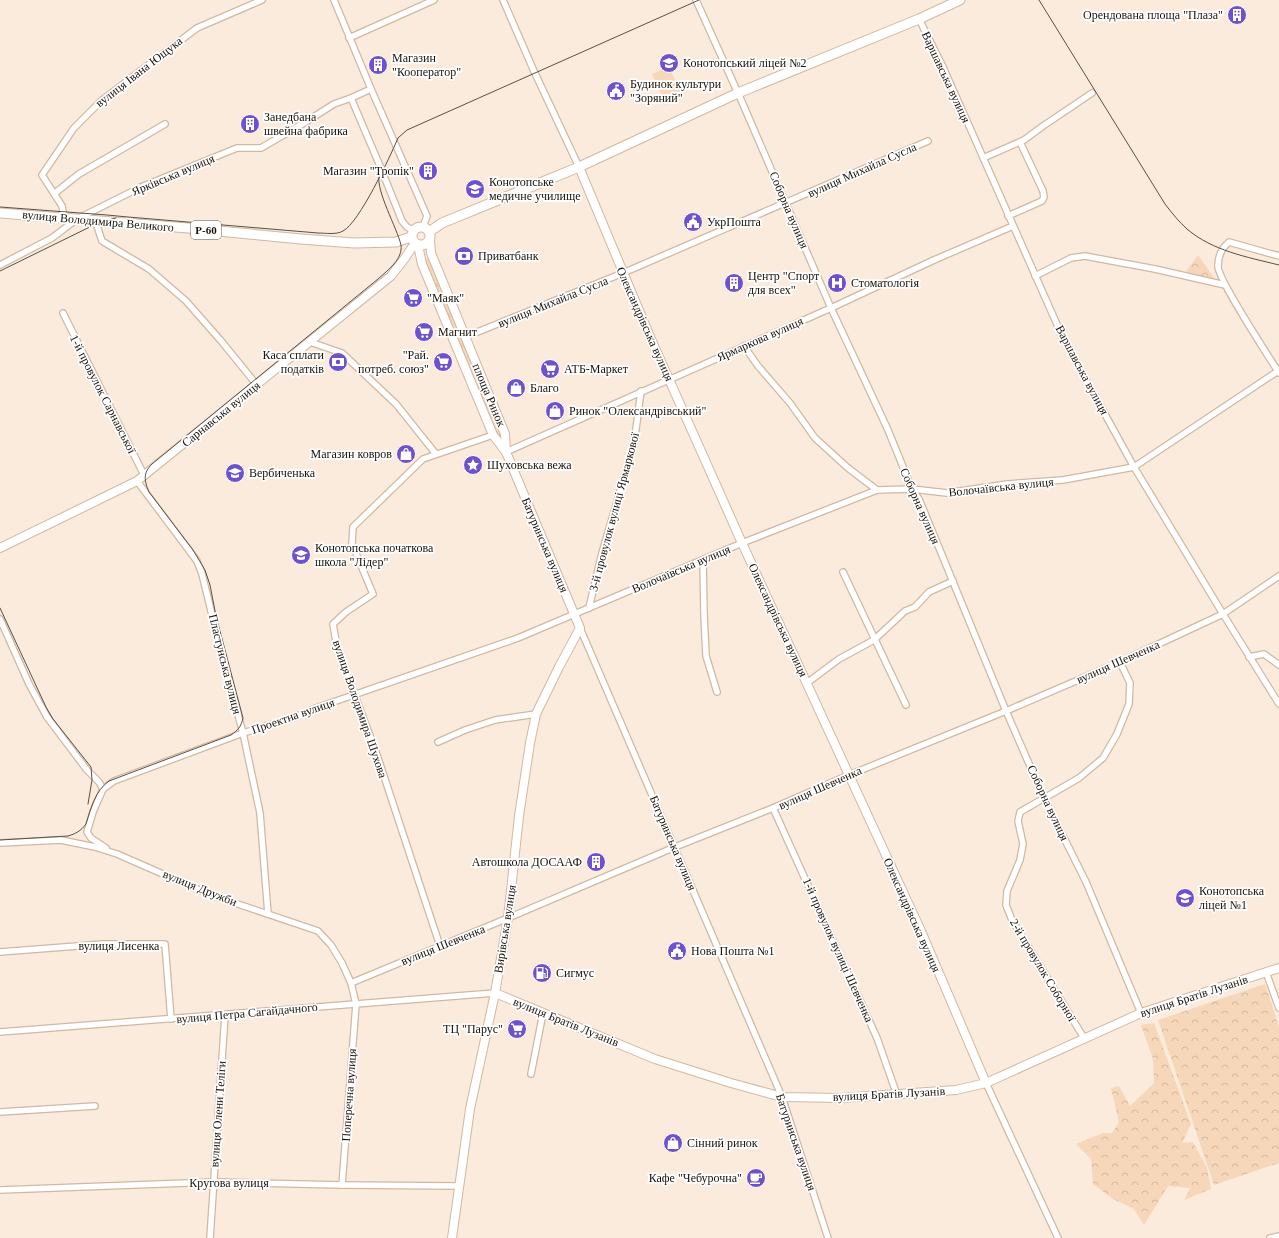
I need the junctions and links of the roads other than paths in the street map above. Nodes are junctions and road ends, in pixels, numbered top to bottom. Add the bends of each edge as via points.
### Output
1 (262, 0) edge
2 (334, 0) edge
3 (434, 0) edge
4 (503, 0) edge
5 (696, 0) edge
6 (960, 0) edge
7 (919, 19) junction
8 (349, 38) junction
9 (371, 88) junction
10 (738, 93) junction
11 (1092, 93) dead end
12 (351, 98) junction
13 (165, 124) dead end
14 (928, 141) dead end
15 (1020, 142) junction
16 (983, 158) junction
17 (579, 167) junction
18 (55, 193) junction
19 (786, 203) junction
20 (0, 213) edge
21 (1008, 216) junction
22 (64, 218) junction
23 (77, 219) junction
24 (95, 220) junction
25 (1013, 226) junction
26 (427, 232) junction
27 (414, 239) junction
28 (1279, 256) edge
29 (0, 265) edge
30 (623, 273) junction
31 (1036, 276) junction
32 (1225, 285) junction
33 (831, 308) junction
34 (63, 314) dead end
35 (463, 332) junction
36 (310, 342) junction
37 (744, 346) junction
38 (1278, 372) edge
39 (669, 379) junction
40 (257, 385) junction
41 (641, 391) junction
42 (493, 435) junction
43 (506, 452) junction
44 (436, 454) junction
45 (1134, 467) junction
46 (144, 475) junction
47 (137, 481) junction
48 (912, 489) junction
49 (877, 490) junction
50 (742, 543) junction
51 (0, 548) edge
52 (703, 560) junction
53 (843, 572) dead end
54 (1279, 576) edge
55 (953, 581) junction
56 (589, 608) junction
57 (575, 614) junction
58 (1223, 614) junction
59 (0, 618) edge
60 (580, 628) junction
61 (874, 640) junction
62 (1250, 657) junction
63 (1120, 662) junction
64 (1279, 665) edge
65 (807, 683) junction
66 (717, 692) dead end
67 (355, 694) junction
68 (1279, 704) edge
69 (906, 705) dead end
70 (1006, 711) junction
71 (536, 714) junction
72 (243, 734) junction
73 (438, 742) dead end
74 (849, 775) junction
75 (103, 789) junction
76 (1044, 798) junction
77 (773, 808) junction
78 (87, 832) junction
79 (76, 842) junction
80 (0, 843) edge
81 (675, 848) junction
82 (117, 854) junction
83 (268, 914) junction
84 (508, 918) junction
85 (440, 946) junction
86 (0, 952) edge
87 (1279, 968) edge
88 (1266, 972) junction
89 (351, 983) junction
90 (495, 993) junction
91 (356, 1004) junction
92 (1279, 1008) edge
93 (542, 1013) junction
94 (1141, 1013) junction
95 (225, 1015) junction
96 (170, 1019) junction
97 (0, 1032) edge
98 (1084, 1038) junction
99 (531, 1074) dead end
100 (986, 1083) junction
101 (897, 1095) junction
102 (782, 1097) junction
103 (95, 1106) dead end
104 (0, 1112) edge
105 (214, 1182) junction
106 (342, 1185) junction
107 (458, 1186) junction
108 (0, 1190) edge
109 (1279, 1236) edge
110 (210, 1238) edge
111 (452, 1238) edge
112 (828, 1238) edge
113 (1058, 1238) edge
114 (1270, 1238) edge

1 - 18 street, вулиця Івана Ющука via 197,28 100,101 74,128 42,175
2 - 8 street
3 - 8 street
4 - 17 street, Олександрівська вулиця
5 - 10 street, Соборна вулиця
6 - 7 main road, Р-60
7 - 10 main road, Р-60
7 - 16 street, Варшавська вулиця
8 - 9 street
9 - 12 street, Ярківська вулиця
9 - 26 street via 427,216
10 - 17 main road, Р-60
10 - 19 street, Соборна вулиця
11 - 15 street
12 - 23 street, Ярківська вулиця via 334,104 261,148 237,148 141,187
12 - 27 street via 402,221
13 - 18 street via 79,174
14 - 19 street, вулиця Михайла Сусла
15 - 16 street
15 - 21 street via 1044,197
16 - 21 street, Варшавська вулиця
17 - 26 main road, Р-60 via 442,223
17 - 30 main road, Олександрівська вулиця
18 - 22 street, вулиця Івана Ющука via 62,206
19 - 30 street, вулиця Михайла Сусла
19 - 33 street, Соборна вулиця
20 - 22 main road, вулиця Володимира Великого / Р-60
21 - 25 street, Варшавська вулиця
22 - 23 main road, вулиця Володимира Великого / Р-60
23 - 24 main road, вулиця Володимира Великого / Р-60
23 - 29 street, Ярківська вулиця via 52,238
24 - 27 main road, вулиця Володимира Великого / Р-60 via 301,240 354,243
24 - 40 street via 102,241 149,269 186,301
25 - 31 street, Варшавська вулиця
25 - 33 street, Ярмаркова вулиця
26 - 27 main road, Р-60 via 420,226
26 - 27 main road, Р-60 via 425,244
26 - 35 main road, площа Ринок via 431,253
27 - 36 main road, Сарнавська вулиця via 405,258 391,276
27 - 42 main road, площа Ринок
28 - 32 street via 1229,242 1222,250 1218,267
30 - 35 street, вулиця Михайла Сусла via 475,333
30 - 39 main road, Олександрівська вулиця
31 - 32 street via 1071,258 1085,256
31 - 45 street, Варшавська вулиця via 1063,338
32 - 38 street
33 - 37 street, Ярмаркова вулиця
33 - 48 street, Соборна вулиця via 888,430
34 - 46 street, 1-й провулок Сарнавської
35 - 43 main road, площа Ринок via 505,434
36 - 40 main road, Сарнавська вулиця
36 - 44 street via 342,353 396,404
37 - 39 street, Ярмаркова вулиця
37 - 49 street via 815,438
38 - 45 street, Волочаївська вулиця
39 - 41 street, Ярмаркова вулиця
39 - 50 main road, Олександрівська вулиця
40 - 46 main road, Сарнавська вулиця
41 - 43 street, Ярмаркова вулиця
41 - 56 street, 3-й провулок вулиці Ярмаркової via 634,444 602,552
42 - 43 main road, площа Ринок
42 - 44 street, вулиця Володимира Шухова
43 - 57 main road, Батуринська вулиця
44 - 67 street, вулиця Володимира Шухова via 423,459 353,527 352,544 373,594 333,624 337,648
45 - 48 street, Волочаївська вулиця via 1063,480 1008,484 947,493
45 - 58 street, Варшавська вулиця
46 - 47 main road, Сарнавська вулиця
47 - 51 main road, Сарнавська вулиця
47 - 72 street, Пластунська вулиця via 200,567
48 - 49 street, Волочаївська вулиця
48 - 55 street, Соборна вулиця via 919,499
49 - 50 street, Волочаївська вулиця
50 - 52 street, Волочаївська вулиця
50 - 65 main road, Олександрівська вулиця
52 - 56 street, Волочаївська вулиця
52 - 66 street via 706,656
53 - 61 street
54 - 58 street, вулиця Шевченка
55 - 61 street via 929,592 915,607 905,611
55 - 70 street, Соборна вулиця
56 - 57 street, Волочаївська вулиця
57 - 60 main road, Батуринська вулиця
57 - 67 street, Проектна вулиця via 518,638
58 - 62 street, Варшавська вулиця
58 - 63 street, вулиця Шевченка
59 - 75 street via 29,684 47,717
60 - 71 main road, Вирівська вулиця
60 - 81 street, Батуринська вулиця
61 - 65 street via 839,659
61 - 69 street
62 - 64 street via 1264,654
62 - 68 street, Варшавська вулиця
63 - 70 street, вулиця Шевченка
63 - 76 street via 1130,683 1129,704 1117,734 1103,758 1079,778
65 - 74 main road, Олександрівська вулиця
67 - 72 street, Проектна вулиця
67 - 85 street, вулиця Володимира Шухова
70 - 74 street, вулиця Шевченка
70 - 76 street, Соборна вулиця
71 - 73 street via 495,720
71 - 84 main road, Вирівська вулиця via 519,816
72 - 75 street, Проектна вулиця via 114,781
72 - 83 street, Пластунська вулиця via 260,813
74 - 77 street, вулиця Шевченка
74 - 100 main road, Олександрівська вулиця via 921,931
75 - 78 street
76 - 94 street, Соборна вулиця via 1086,882
76 - 98 street, 2-й провулок Соборної via 1020,812 1018,821 1023,844 1020,860 1007,891 1006,905 1012,920
77 - 81 street, вулиця Шевченка
77 - 101 street, 1-й провулок вулиці Шевченка via 878,1038
78 - 79 street via 82,840
78 - 82 street via 91,838
79 - 80 street, вулиця Дружби via 61,840
79 - 82 street, вулиця Дружби
81 - 84 street, вулиця Шевченка
81 - 102 street, Батуринська вулиця
82 - 83 street, вулиця Дружби via 211,895
83 - 89 street, вулиця Дружби via 318,931 331,945
84 - 85 street, вулиця Шевченка
84 - 90 main road, Вирівська вулиця
85 - 89 street, вулиця Шевченка
86 - 96 street, вулиця Лисенка via 103,944 165,944
87 - 88 main road, вулиця Братів Лузанів
88 - 92 street
88 - 94 main road, вулиця Братів Лузанів
89 - 91 street, вулиця Дружби
90 - 91 street, вулиця Петра Сагайдачного
90 - 93 main road, вулиця Братів Лузанів
90 - 107 main road, Вирівська вулиця via 470,1109
91 - 95 street, вулиця Петра Сагайдачного
91 - 106 street, Поперечна вулиця
93 - 99 street
93 - 102 main road, вулиця Братів Лузанів via 654,1059
94 - 98 main road, вулиця Братів Лузанів
95 - 96 street, вулиця Петра Сагайдачного
95 - 105 street, вулиця Олени Теліги
96 - 97 street, вулиця Петра Сагайдачного
98 - 100 main road, вулиця Братів Лузанів
100 - 101 main road, вулиця Братів Лузанів via 956,1090
100 - 113 street, Олександрівська вулиця
101 - 102 main road, вулиця Братів Лузанів via 841,1098
102 - 112 street, Батуринська вулиця
103 - 104 street
105 - 106 street, Кругова вулиця
105 - 108 street, Кругова вулиця
105 - 110 street, вулиця Олени Теліги
106 - 107 street, Кругова вулиця
107 - 111 main road, Вирівська вулиця
109 - 114 street

